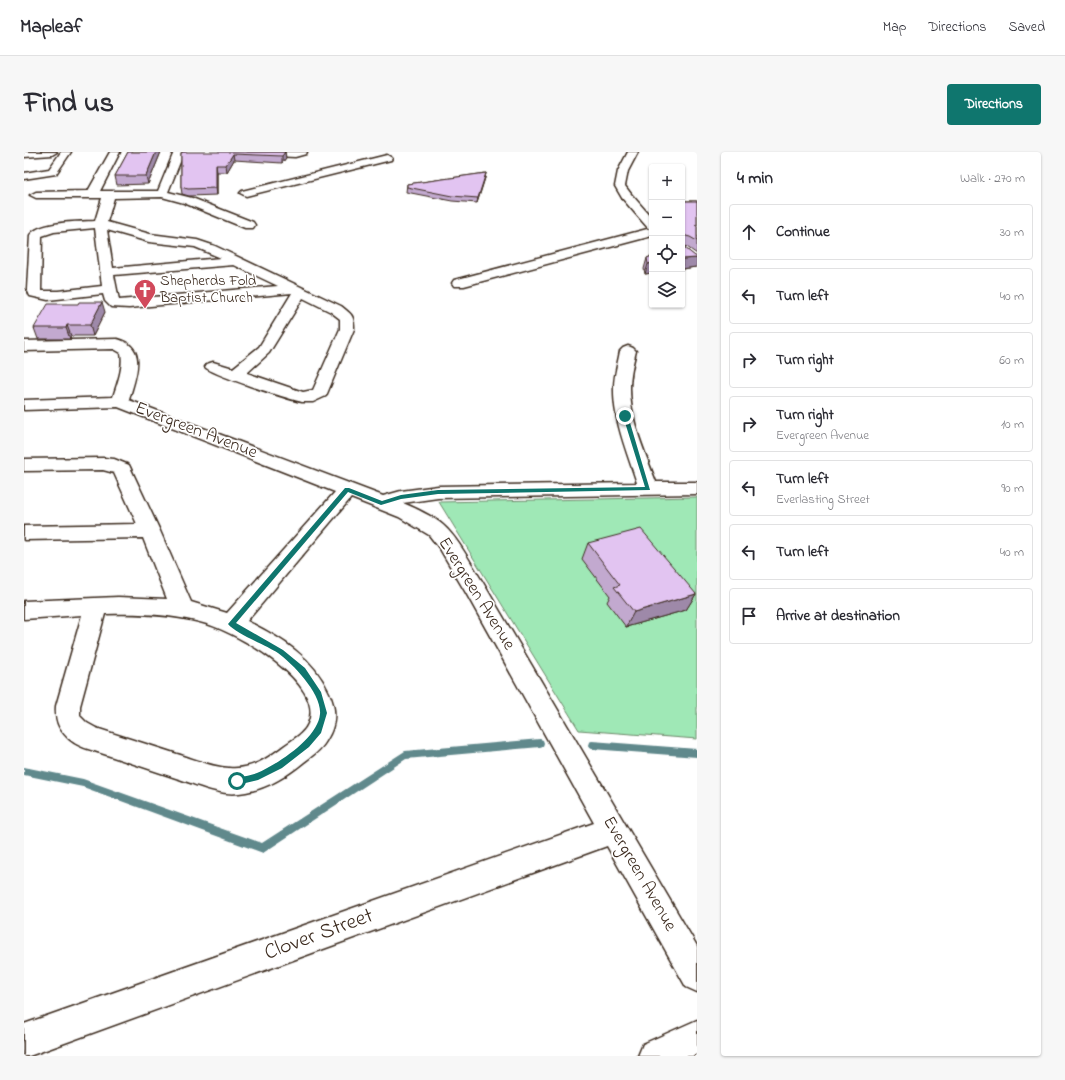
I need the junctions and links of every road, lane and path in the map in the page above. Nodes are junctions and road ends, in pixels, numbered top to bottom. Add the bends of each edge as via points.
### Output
1 (52, 152) edge
2 (66, 152) edge
3 (115, 152) edge
4 (179, 152) edge
5 (253, 152) edge
6 (302, 152) edge
7 (376, 152) edge
8 (633, 152) edge
9 (24, 154) edge
10 (59, 162) junction
11 (31, 165) dead end
12 (24, 176) edge
13 (246, 193) dead end
14 (162, 194) junction
15 (50, 195) junction
16 (92, 195) junction
17 (109, 195) junction
18 (36, 196) dead end
19 (44, 208) dead end
20 (649, 222) edge
21 (100, 224) junction
22 (249, 225) dead end
23 (649, 233) edge
24 (237, 261) junction
25 (107, 272) junction
26 (459, 283) dead end
27 (109, 289) junction
28 (296, 290) junction
29 (24, 346) edge
30 (628, 351) dead end
31 (213, 367) dead end
32 (235, 375) junction
33 (120, 402) junction
34 (24, 405) edge
35 (24, 465) edge
36 (697, 488) edge
37 (648, 489) junction
38 (347, 490) junction
39 (381, 503) junction
40 (150, 531) junction
41 (24, 533) edge
42 (96, 606) junction
43 (182, 608) junction
44 (24, 610) edge
45 (231, 624) junction
46 (614, 830) junction
47 (697, 976) edge
48 (697, 1037) edge
49 (24, 1041) edge
50 (655, 1056) edge

1 - 9 street
2 - 10 street
3 - 16 street
4 - 14 street
5 - 6 street
7 - 13 street via 387,158
8 - 20 street via 623,172 620,186
10 - 11 street
10 - 12 street via 52,172
14 - 17 street
14 - 22 street via 188,200
15 - 16 street
15 - 18 street
15 - 19 street
16 - 17 street
17 - 21 street
21 - 24 street via 149,238 204,246
21 - 25 street
21 - 27 street via 53,228 36,235 35,293 49,296
23 - 26 street
24 - 25 street
24 - 28 street
25 - 27 street
27 - 28 street via 112,301 122,304
28 - 32 street via 272,339 264,350
28 - 32 street via 336,309 347,318 348,329 320,394 302,397
29 - 33 street via 117,344 124,347 130,358
30 - 37 street via 622,394 625,416
31 - 32 street
33 - 34 street, Evergreen Avenue
33 - 38 street, Evergreen Avenue
35 - 40 street via 103,464 122,469
36 - 37 street
37 - 39 street via 438,492 401,497
38 - 39 street, Evergreen Avenue
38 - 45 street
39 - 46 street, Evergreen Avenue via 423,521 436,530 447,544
40 - 41 street
40 - 43 street
42 - 43 street
42 - 44 street
42 - 45 street via 68,706 68,720 78,731 89,737 213,778 237,781 258,777 279,766 306,745 319,730 324,713 318,694 303,670 281,652
43 - 45 street
46 - 47 street, Evergreen Avenue
46 - 49 street, Clover Street
48 - 50 street

